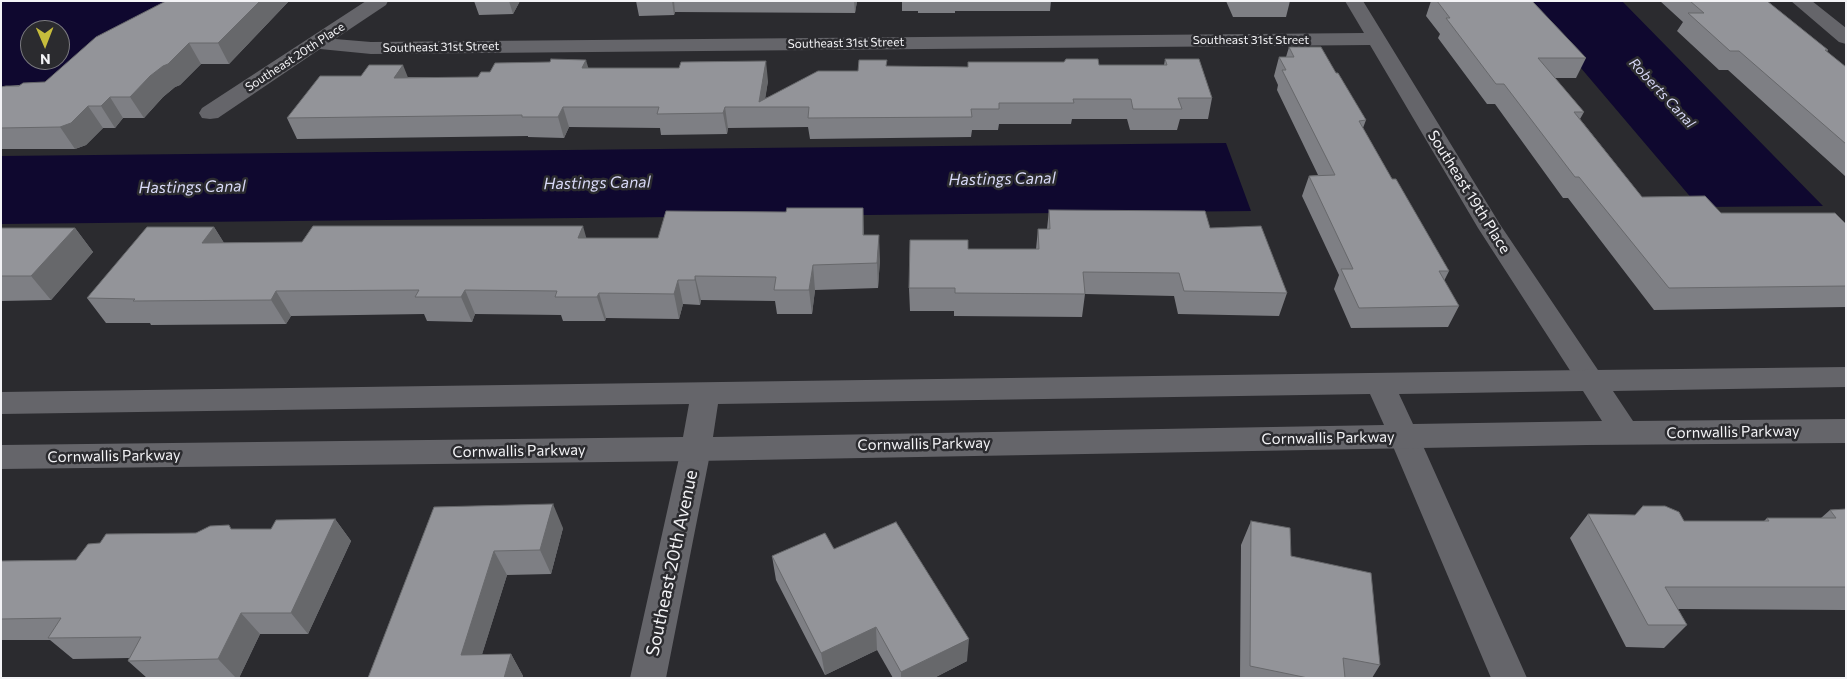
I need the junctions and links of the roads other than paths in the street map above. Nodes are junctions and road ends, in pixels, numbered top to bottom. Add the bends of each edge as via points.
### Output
1 (379, 1) edge
2 (1354, 1) edge
3 (1800, 1) edge
4 (1846, 38) edge
5 (1376, 39) junction
6 (316, 43) junction
7 (210, 113) dead end
8 (1846, 377) edge
9 (1590, 380) junction
10 (1379, 383) junction
11 (705, 394) junction
12 (1, 403) edge
13 (1846, 430) edge
14 (1625, 433) junction
15 (1404, 437) junction
16 (696, 449) junction
17 (1, 457) edge
18 (648, 678) edge
19 (1509, 678) edge

1 - 6 street, Southeast 20th Place
2 - 5 street, Southeast 19th Place
3 - 4 street
5 - 6 street, Southeast 31st Street via 371,48
5 - 9 street, Southeast 19th Place via 1490,228
6 - 7 street, Southeast 20th Place
8 - 9 street
9 - 10 street
9 - 14 street, Southeast 19th Place
10 - 11 street
10 - 15 street
11 - 12 street
11 - 16 street, Southeast 20th Avenue
13 - 14 street, Cornwallis Parkway
14 - 15 street, Cornwallis Parkway
15 - 16 street, Cornwallis Parkway
15 - 19 street
16 - 17 street, Cornwallis Parkway
16 - 18 street, Southeast 20th Avenue

